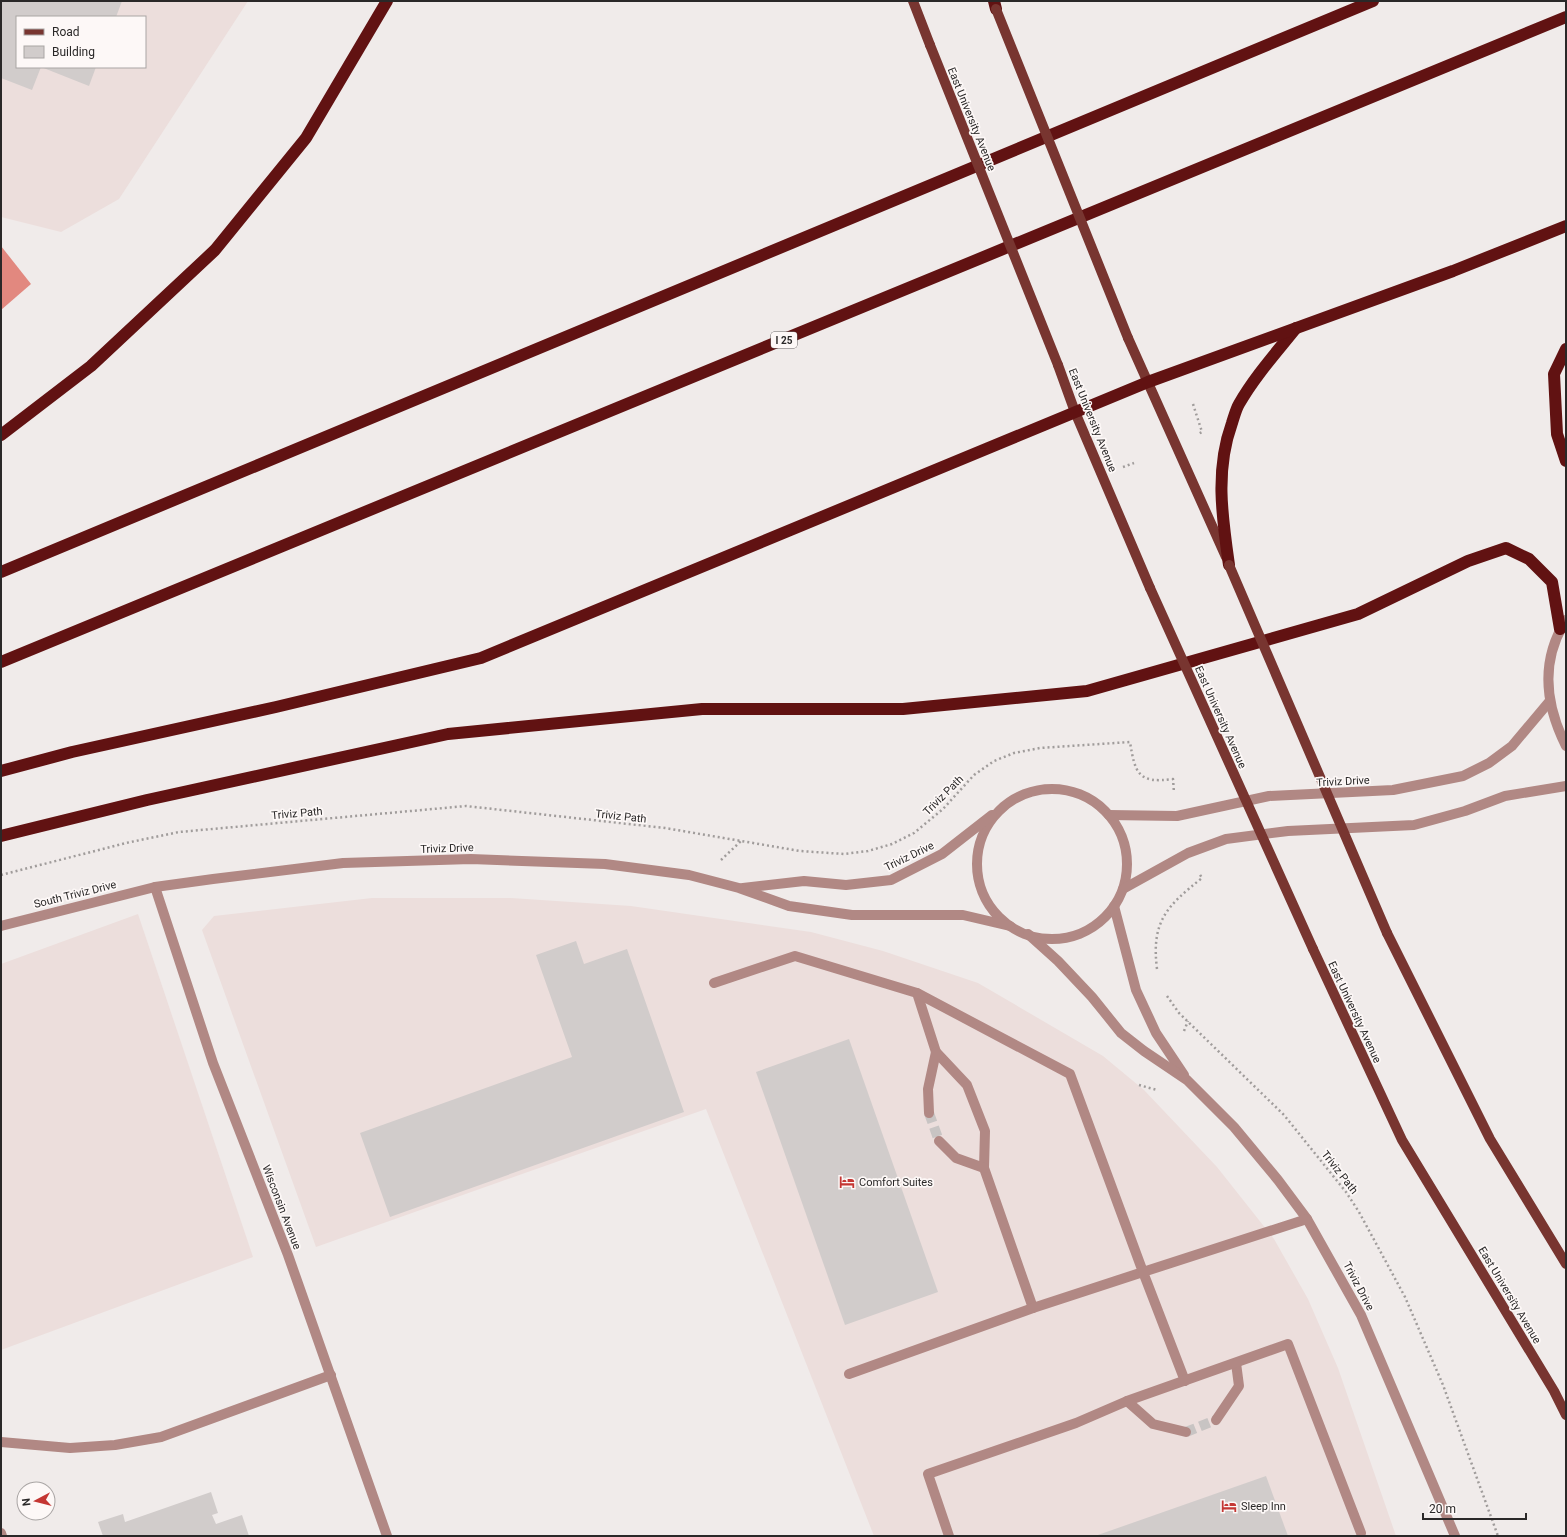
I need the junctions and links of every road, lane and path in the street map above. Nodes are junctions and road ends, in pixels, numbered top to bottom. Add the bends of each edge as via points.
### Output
1 (387, 1) edge
2 (913, 1) edge
3 (1373, 1) edge
4 (994, 4) edge
5 (1364, 4) edge
6 (1566, 17) edge
7 (1566, 226) edge
8 (1297, 328) junction
9 (1566, 349) edge
10 (1148, 382) junction
11 (1075, 412) junction
12 (1, 435) edge
13 (1566, 461) edge
14 (1229, 565) junction
15 (1, 572) edge
16 (1563, 625) edge
17 (1, 662) edge
18 (1549, 702) junction
19 (1566, 746) edge
20 (1, 771) edge
21 (1566, 786) edge
22 (1174, 790) dead end
23 (1003, 806) junction
24 (1109, 815) junction
25 (1, 836) edge
26 (1196, 869) dead end
27 (1, 875) edge
28 (155, 887) junction
29 (739, 888) junction
30 (1123, 889) junction
31 (1114, 906) junction
32 (1, 926) edge
33 (1010, 926) junction
34 (1028, 934) junction
35 (1157, 975) dead end
36 (714, 983) dead end
37 (917, 993) junction
38 (1166, 994) dead end
39 (936, 1052) junction
40 (1187, 1080) junction
41 (929, 1113) tunnel mouth
42 (939, 1141) tunnel mouth
43 (984, 1168) junction
44 (1307, 1219) junction
45 (1566, 1264) edge
46 (1142, 1272) junction
47 (1033, 1308) junction
48 (1236, 1363) junction
49 (849, 1374) dead end
50 (331, 1375) junction
51 (1185, 1381) junction
52 (1127, 1401) junction
53 (1566, 1415) edge
54 (1216, 1420) tunnel mouth
55 (1186, 1432) tunnel mouth
56 (1, 1442) edge
57 (1, 1533) edge
58 (1361, 1533) dead end
59 (2, 1536) edge
60 (387, 1536) edge
61 (949, 1536) edge
62 (1454, 1536) edge
63 (1498, 1536) edge

1 - 12 highway via 306,138 215,250 91,366
2 - 11 main road, East University Avenue, bridge
3 - 5 highway
4 - 10 main road, bridge
5 - 15 highway
6 - 17 highway, I 25
7 - 8 highway via 1453,271
8 - 10 highway
8 - 14 highway via 1260,372 1239,404 1224,448 1221,508
9 - 13 highway via 1554,374 1557,434
10 - 11 highway
10 - 14 main road
11 - 20 highway via 481,658 276,708 72,752
11 - 53 main road, East University Avenue, bridge via 1150,588 1402,1140
14 - 45 main road, bridge via 1387,933 1490,1139
16 - 18 street via 1552,652
16 - 25 highway via 1552,582 1529,558 1506,548 1468,561 1358,614 1087,691 903,708 702,709 448,734 147,800
18 - 19 street
18 - 24 street, Triviz Drive via 1512,746 1489,763 1462,776 1393,790 1269,796 1177,816
21 - 30 street via 1505,796 1465,811 1414,825 1288,831 1226,839 1188,853
22 - 27 path, Triviz Path via 1173,779 1156,781 1144,778 1134,766 1130,742 1040,748 1014,753 994,761 974,775 943,809 914,833 892,844 844,854 800,850 665,828 466,806 179,832
23 - 24 street via 1032,792 1057,789 1077,792 1094,801
23 - 29 street, Triviz Drive via 942,854 891,880 846,885 804,881
23 - 33 street via 990,821 982,839 978,858 978,878 994,914
24 - 30 street via 1120,831 1126,849 1127,869
26 - 35 path via 1202,878 1178,897 1160,922 1155,940
28 - 29 street, Triviz Drive via 343,863 471,859 605,864 689,875
28 - 32 street, South Triviz Drive
28 - 50 street, Wisconsin Avenue via 213,1063 288,1254
29 - 33 street, Triviz Drive via 789,906 852,915 963,915
30 - 31 street
31 - 34 street via 1101,920 1085,931 1073,935 1047,939
31 - 40 street, Triviz Drive via 1136,990 1156,1033
33 - 34 street
34 - 40 street, Triviz Drive via 1092,997 1121,1033
36 - 37 street via 795,956
37 - 39 street
37 - 46 street via 1070,1074
38 - 63 path, Triviz Path via 1179,1013 1284,1115 1359,1212 1405,1297 1443,1385
39 - 41 street via 928,1089
39 - 43 street via 967,1085 985,1131
40 - 44 street, Triviz Drive via 1234,1127
42 - 43 street via 956,1158
43 - 47 street
44 - 46 street
44 - 62 street, Triviz Drive via 1361,1315
46 - 47 street
46 - 51 street
47 - 49 street
48 - 51 street
48 - 54 street via 1239,1386
48 - 58 street via 1288,1344
50 - 56 street via 161,1437 115,1445 70,1448
50 - 60 street, Wisconsin Avenue
51 - 52 street
52 - 55 street via 1153,1424
52 - 61 street via 1076,1423 928,1474
57 - 59 street

